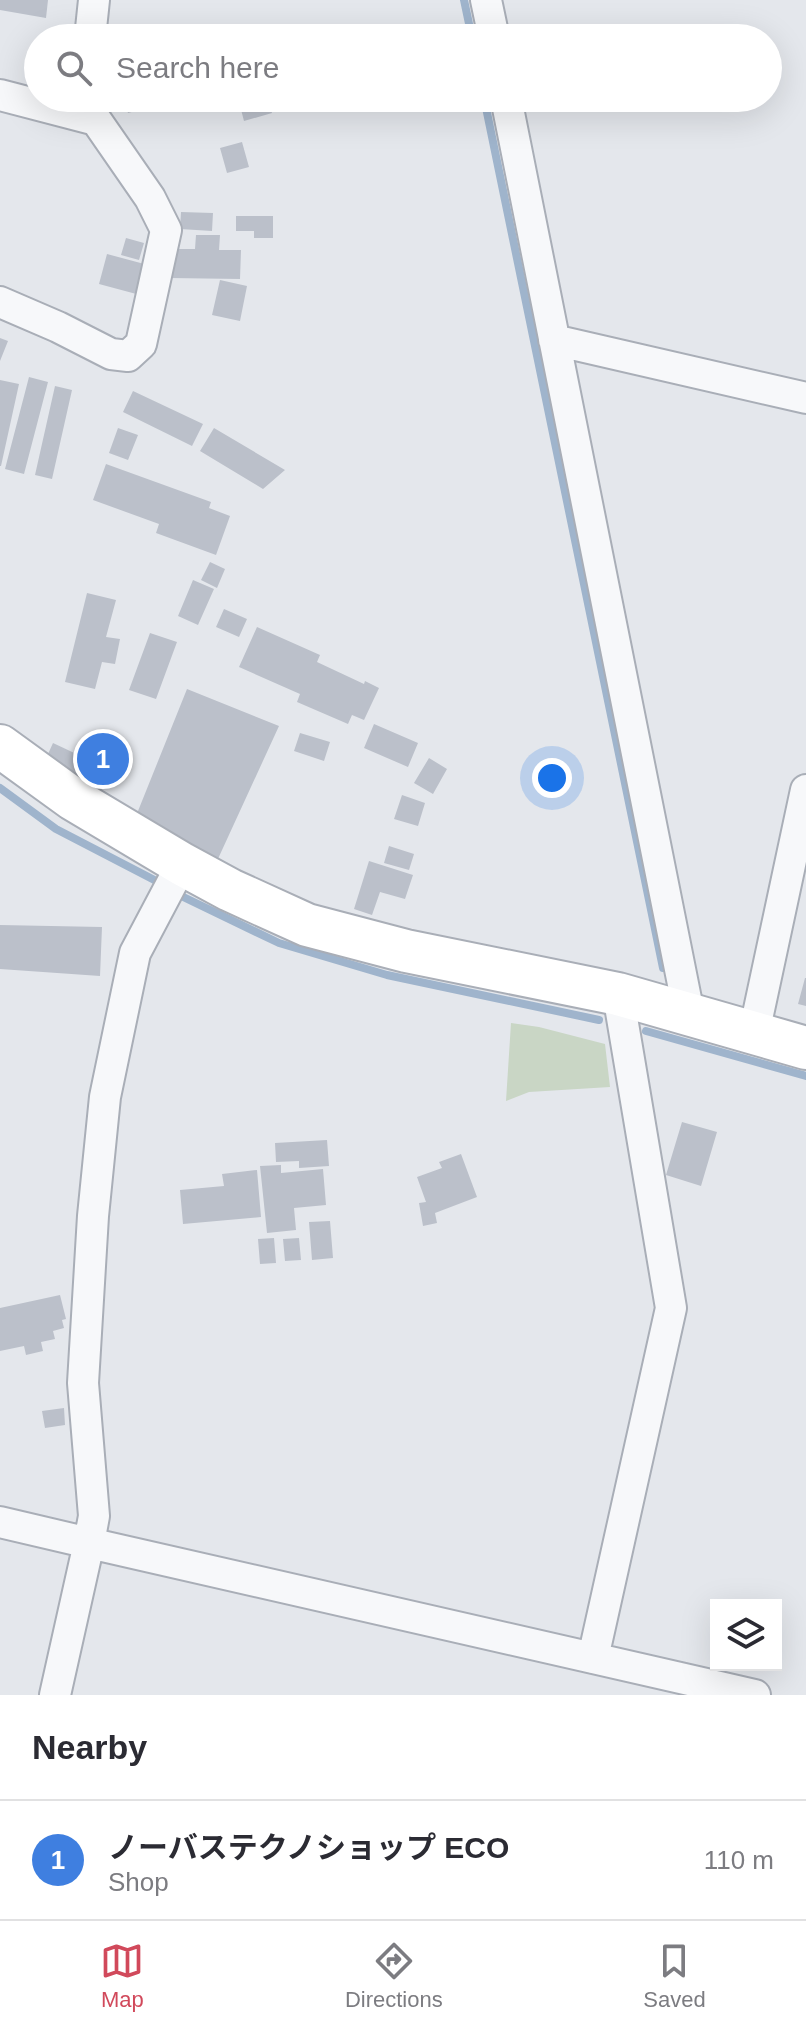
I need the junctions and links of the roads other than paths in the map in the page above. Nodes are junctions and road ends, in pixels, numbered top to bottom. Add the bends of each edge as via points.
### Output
1 (94, 0) edge
2 (486, 0) edge
3 (91, 24) edge
4 (491, 24) edge
5 (0, 95) edge
6 (24, 99) edge
7 (95, 112) edge
8 (509, 112) edge
9 (0, 302) edge
10 (554, 340) junction
11 (806, 398) edge
12 (0, 746) edge
13 (806, 790) edge
14 (174, 879) junction
15 (618, 994) junction
16 (689, 1014) junction
17 (754, 1033) junction
18 (806, 1048) edge
19 (0, 1522) edge
20 (89, 1543) junction
21 (593, 1658) junction
22 (55, 1695) edge
23 (755, 1695) edge

1 - 3 street
2 - 4 street
5 - 6 street
7 - 9 street via 166,230 141,344 128,356 111,354
8 - 10 street
10 - 11 street
10 - 16 street
12 - 14 street
13 - 17 street
14 - 15 street via 230,890 307,925 406,951
14 - 20 street via 135,953 105,1097 83,1383 94,1516
15 - 16 street
15 - 21 street via 671,1308
16 - 17 street
17 - 18 street
19 - 20 street
20 - 21 street
20 - 22 street
21 - 23 street

